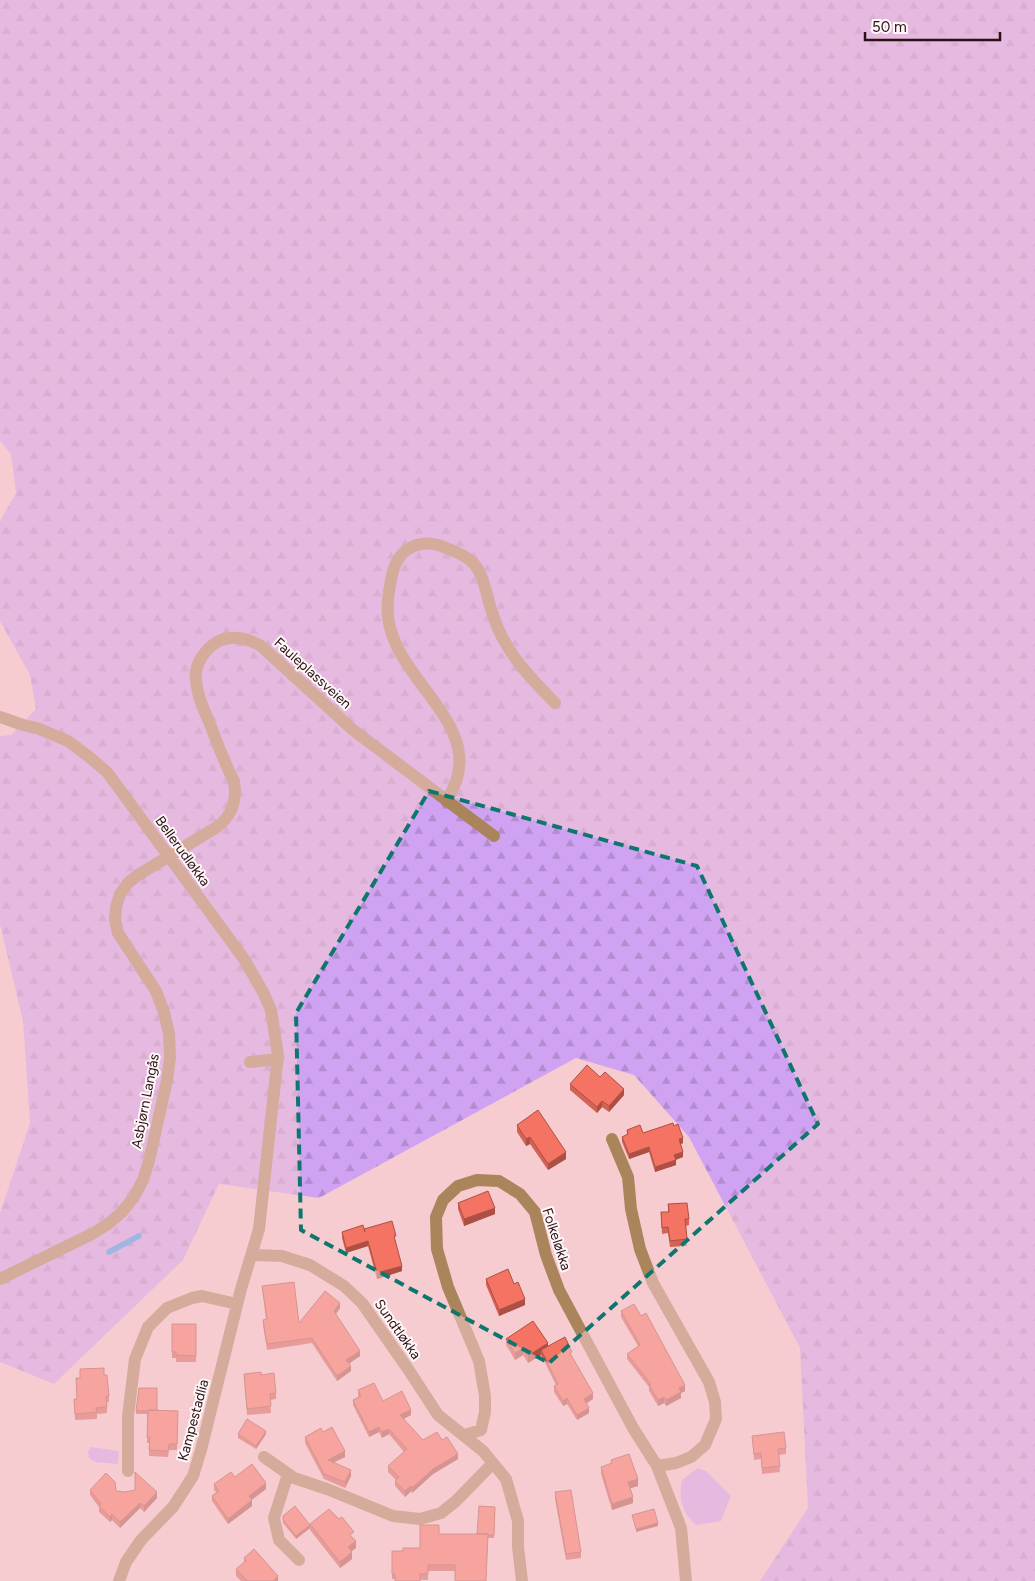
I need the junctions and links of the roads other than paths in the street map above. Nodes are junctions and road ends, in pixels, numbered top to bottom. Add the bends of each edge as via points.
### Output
1 (556, 703) dead end
2 (0, 717) edge
3 (446, 801) junction
4 (494, 836) dead end
5 (168, 855) junction
6 (278, 1059) junction
7 (250, 1062) dead end
8 (612, 1138) dead end
9 (259, 1229) joint
10 (252, 1255) junction
11 (0, 1279) edge
12 (237, 1304) junction
13 (465, 1436) junction
14 (264, 1457) dead end
15 (493, 1463) junction
16 (657, 1466) junction
17 (128, 1471) dead end
18 (288, 1474) junction
19 (299, 1560) dead end
20 (119, 1581) edge
21 (522, 1581) edge
22 (686, 1581) edge

1 - 3 street via 528,675 505,642 481,575 471,560 432,543 406,550 394,568 387,599 388,619 407,663 457,738 459,772
2 - 5 street, Bellerudløkka via 37,728 68,742 88,756 107,772
3 - 4 street, Fauleplassveien
3 - 5 street, Fauleplassveien via 353,730 261,646 245,638 227,638 204,653 197,666 196,680 202,704 234,781 234,802 222,823
5 - 6 street, Bellerudløkka via 244,959 263,992 271,1010
5 - 11 street, Asbjørn Langås via 128,883 116,907 118,933 156,991 169,1034 167,1080 143,1180 128,1204 108,1224
6 - 7 street
6 - 9 street, Bellerudløkka
8 - 16 street via 628,1177 640,1249 653,1283 709,1382 715,1402 716,1419 705,1444 676,1463
9 - 10 street, Kampestadlia
10 - 12 street, Kampestadlia
10 - 13 street, Sundtløkka via 282,1256 310,1265 344,1286 362,1303 438,1415
12 - 17 street via 202,1296 192,1298 167,1308 148,1327 135,1360 128,1416
12 - 20 street, Kampestadlia via 193,1476 173,1507 141,1540 126,1562
13 - 15 street, Sundtløkka
13 - 16 street, Folkeløkka via 481,1430 485,1396 479,1361 448,1287 437,1249 436,1217 443,1200 458,1186 477,1180 499,1181 520,1194 535,1212 559,1290
14 - 18 street
15 - 18 street via 441,1513 420,1519 394,1516
15 - 21 street, Sundtløkka via 506,1479 518,1521
16 - 22 street, Folkeløkka via 681,1528
18 - 19 street via 274,1518 279,1540

